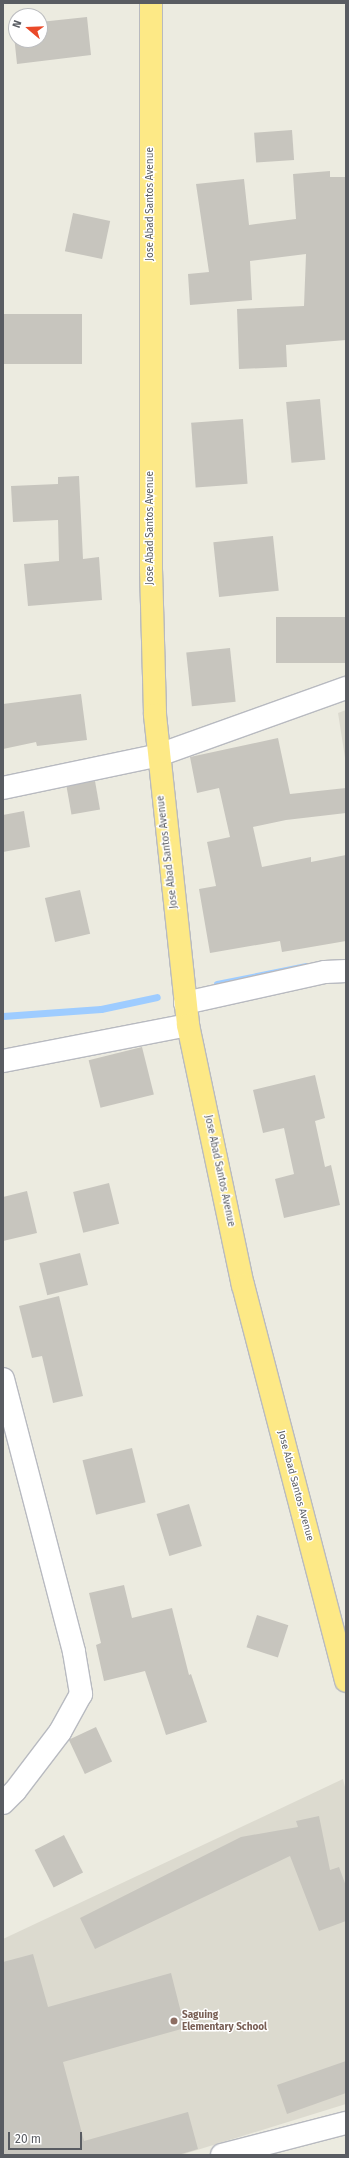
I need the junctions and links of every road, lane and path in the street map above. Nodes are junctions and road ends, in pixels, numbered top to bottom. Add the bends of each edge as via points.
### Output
1 (151, 3) edge
2 (346, 688) edge
3 (159, 755) junction
4 (3, 788) edge
5 (346, 971) edge
6 (186, 1003) junction
7 (188, 1025) junction
8 (3, 1061) edge
9 (3, 1379) edge
10 (346, 1681) edge
11 (3, 1803) edge
12 (346, 2123) edge
13 (222, 2155) edge

1 - 3 highway, Jose Abad Santos Avenue via 151,569
2 - 3 street
3 - 4 street
3 - 6 highway, Jose Abad Santos Avenue
5 - 6 street via 325,972
6 - 7 highway, Jose Abad Santos Avenue
7 - 8 street
7 - 10 highway, Jose Abad Santos Avenue via 244,1286
9 - 11 street via 74,1652 81,1694 60,1732 15,1792
12 - 13 street

